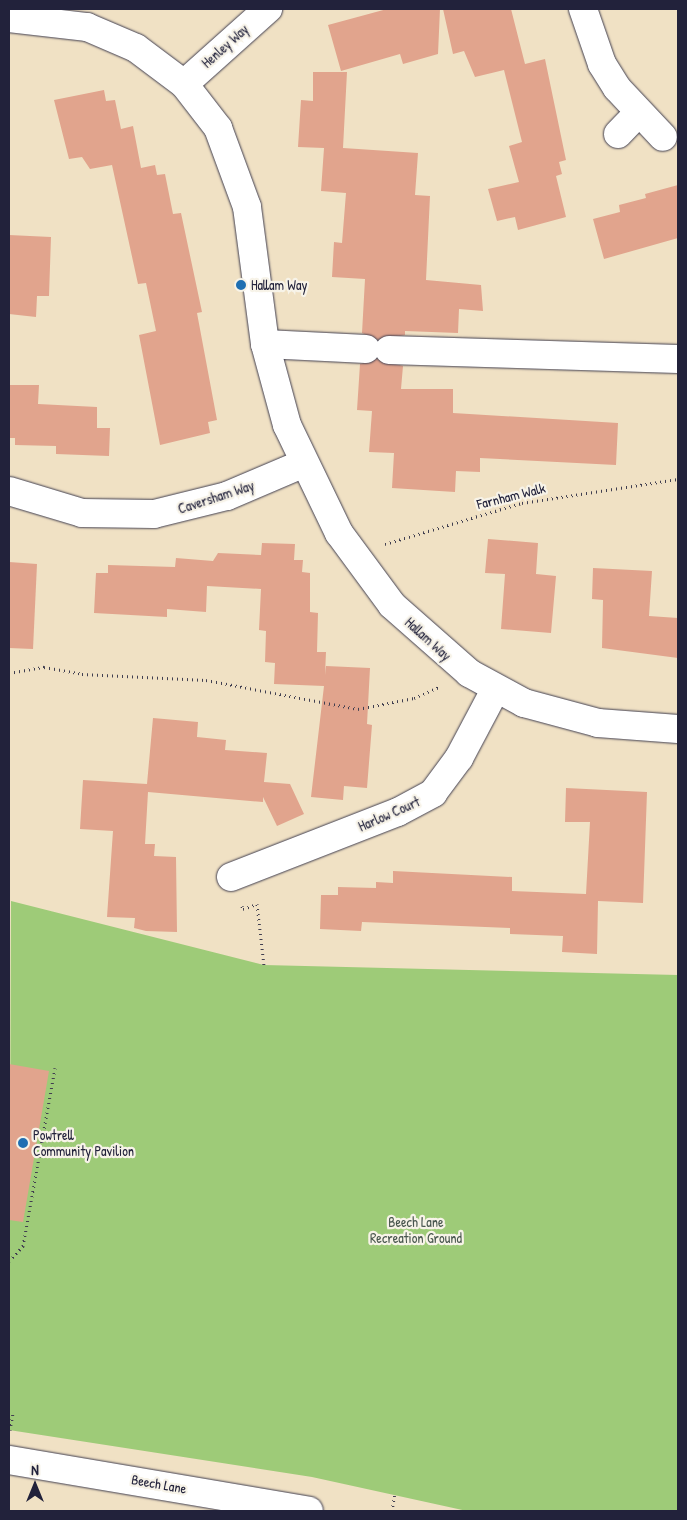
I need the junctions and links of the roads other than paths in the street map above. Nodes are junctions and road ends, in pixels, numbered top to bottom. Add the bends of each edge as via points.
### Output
1 (268, 9) edge
2 (583, 9) edge
3 (9, 18) edge
4 (184, 84) junction
5 (638, 113) junction
6 (618, 134) dead end
7 (664, 137) dead end
8 (265, 344) junction
9 (678, 359) edge
10 (302, 464) junction
11 (9, 491) edge
12 (495, 690) junction
13 (678, 729) edge
14 (231, 877) road end
15 (9, 1460) edge
16 (309, 1511) edge

1 - 4 street, Henley Way
2 - 5 street via 602,64
3 - 4 street, Hallam Way via 58,21 117,38 151,57
4 - 8 street, Hallam Way via 218,128 240,181
5 - 6 street
5 - 7 street
8 - 9 street
8 - 10 street, Hallam Way
10 - 11 street, Caversham Way via 227,496 154,514 82,512
10 - 12 street, Hallam Way via 353,553 410,624 469,673
12 - 13 street, Hallam Way via 559,715
12 - 14 street, Harlow Court via 459,758 433,793 398,812
15 - 16 street, Beech Lane

